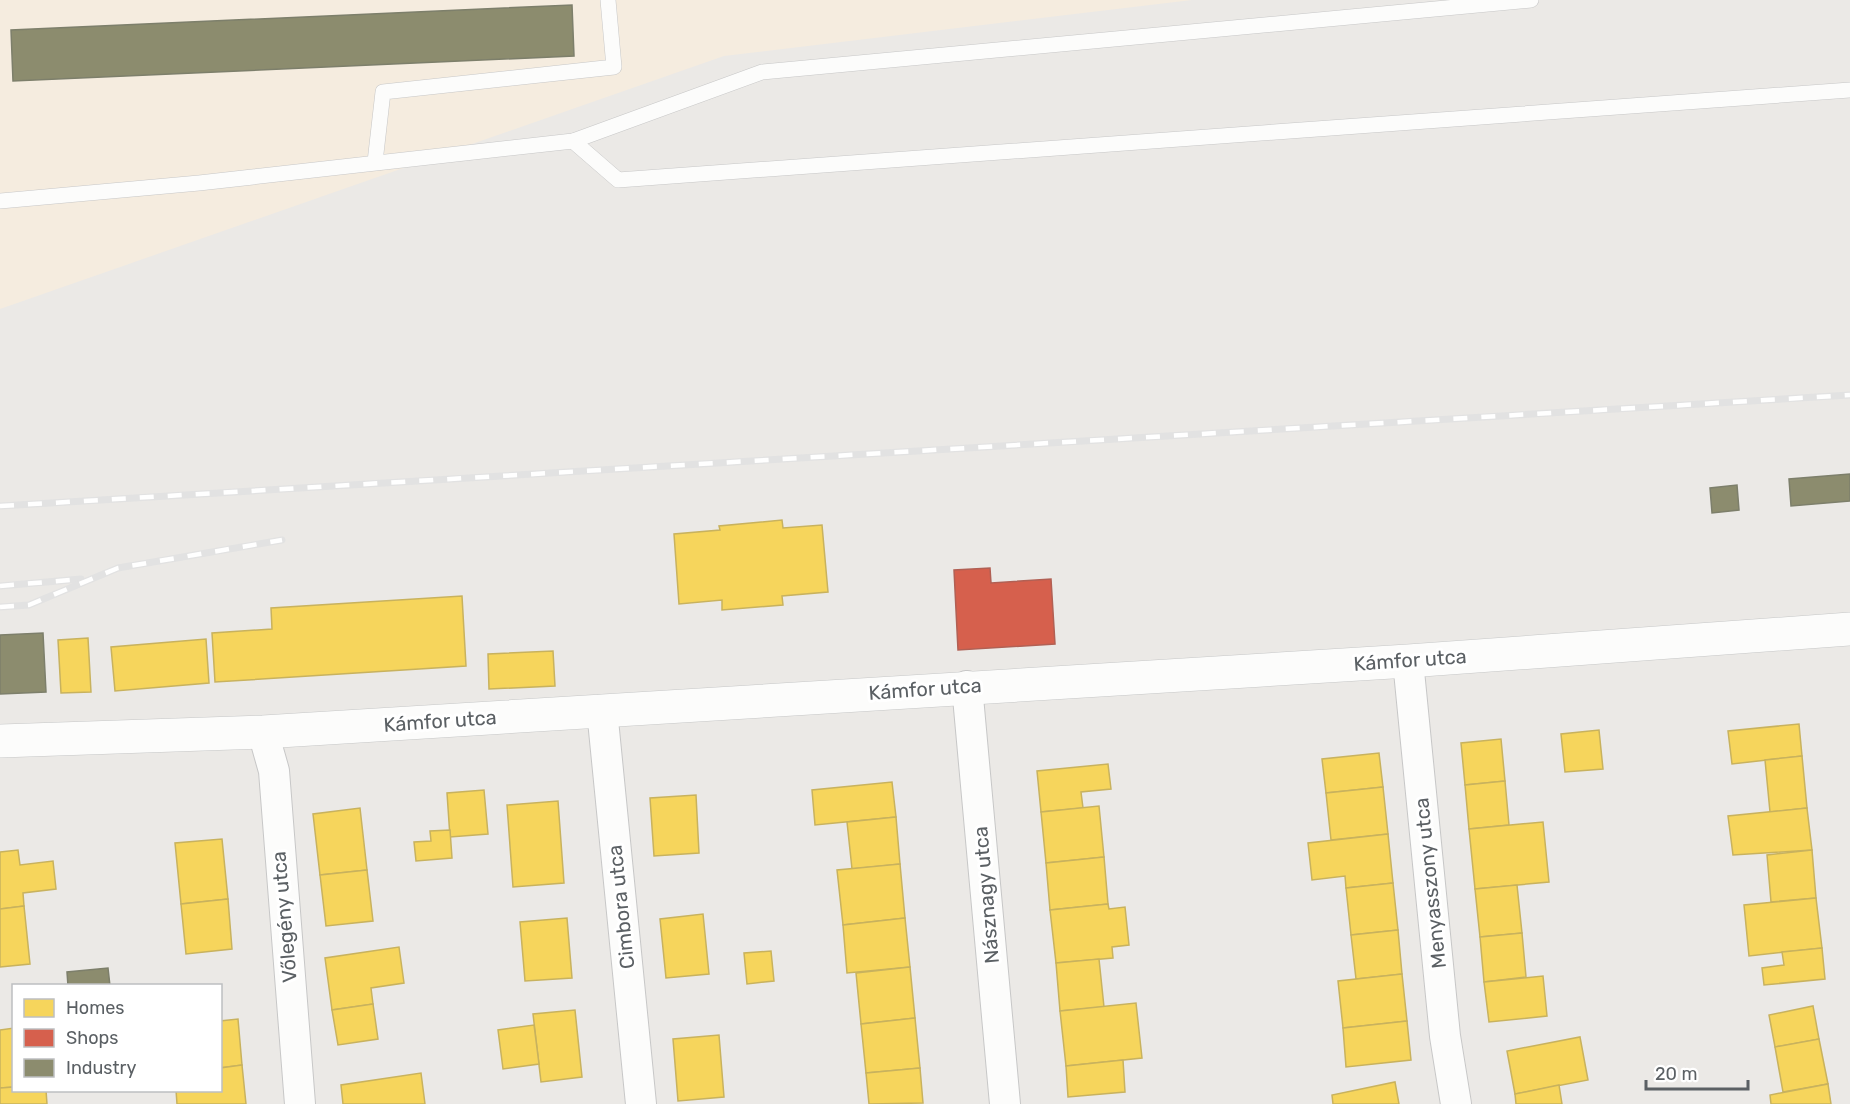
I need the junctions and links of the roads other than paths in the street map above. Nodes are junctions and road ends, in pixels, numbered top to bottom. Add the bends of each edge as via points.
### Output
1 (608, 0) edge
2 (1531, 0) edge
3 (1850, 90) edge
4 (573, 141) junction
5 (375, 162) junction
6 (0, 201) edge
7 (1850, 629) edge
8 (1408, 661) junction
9 (967, 686) junction
10 (602, 710) junction
11 (263, 732) junction
12 (0, 741) edge
13 (300, 1104) edge
14 (641, 1104) edge
15 (1005, 1104) edge
16 (1456, 1104) edge

1 - 5 lane via 614,67 383,92
2 - 4 lane via 762,72
3 - 4 lane via 618,180
4 - 5 lane
5 - 6 lane
7 - 8 street, Kámfor utca
8 - 9 street, Kámfor utca
8 - 16 street, Menyasszony utca via 1445,1036
9 - 10 street, Kámfor utca
9 - 15 street, Násznagy utca
10 - 11 street, Kámfor utca
10 - 14 street, Cimbora utca
11 - 12 street, Kámfor utca
11 - 13 street, Vőlegény utca via 274,771

